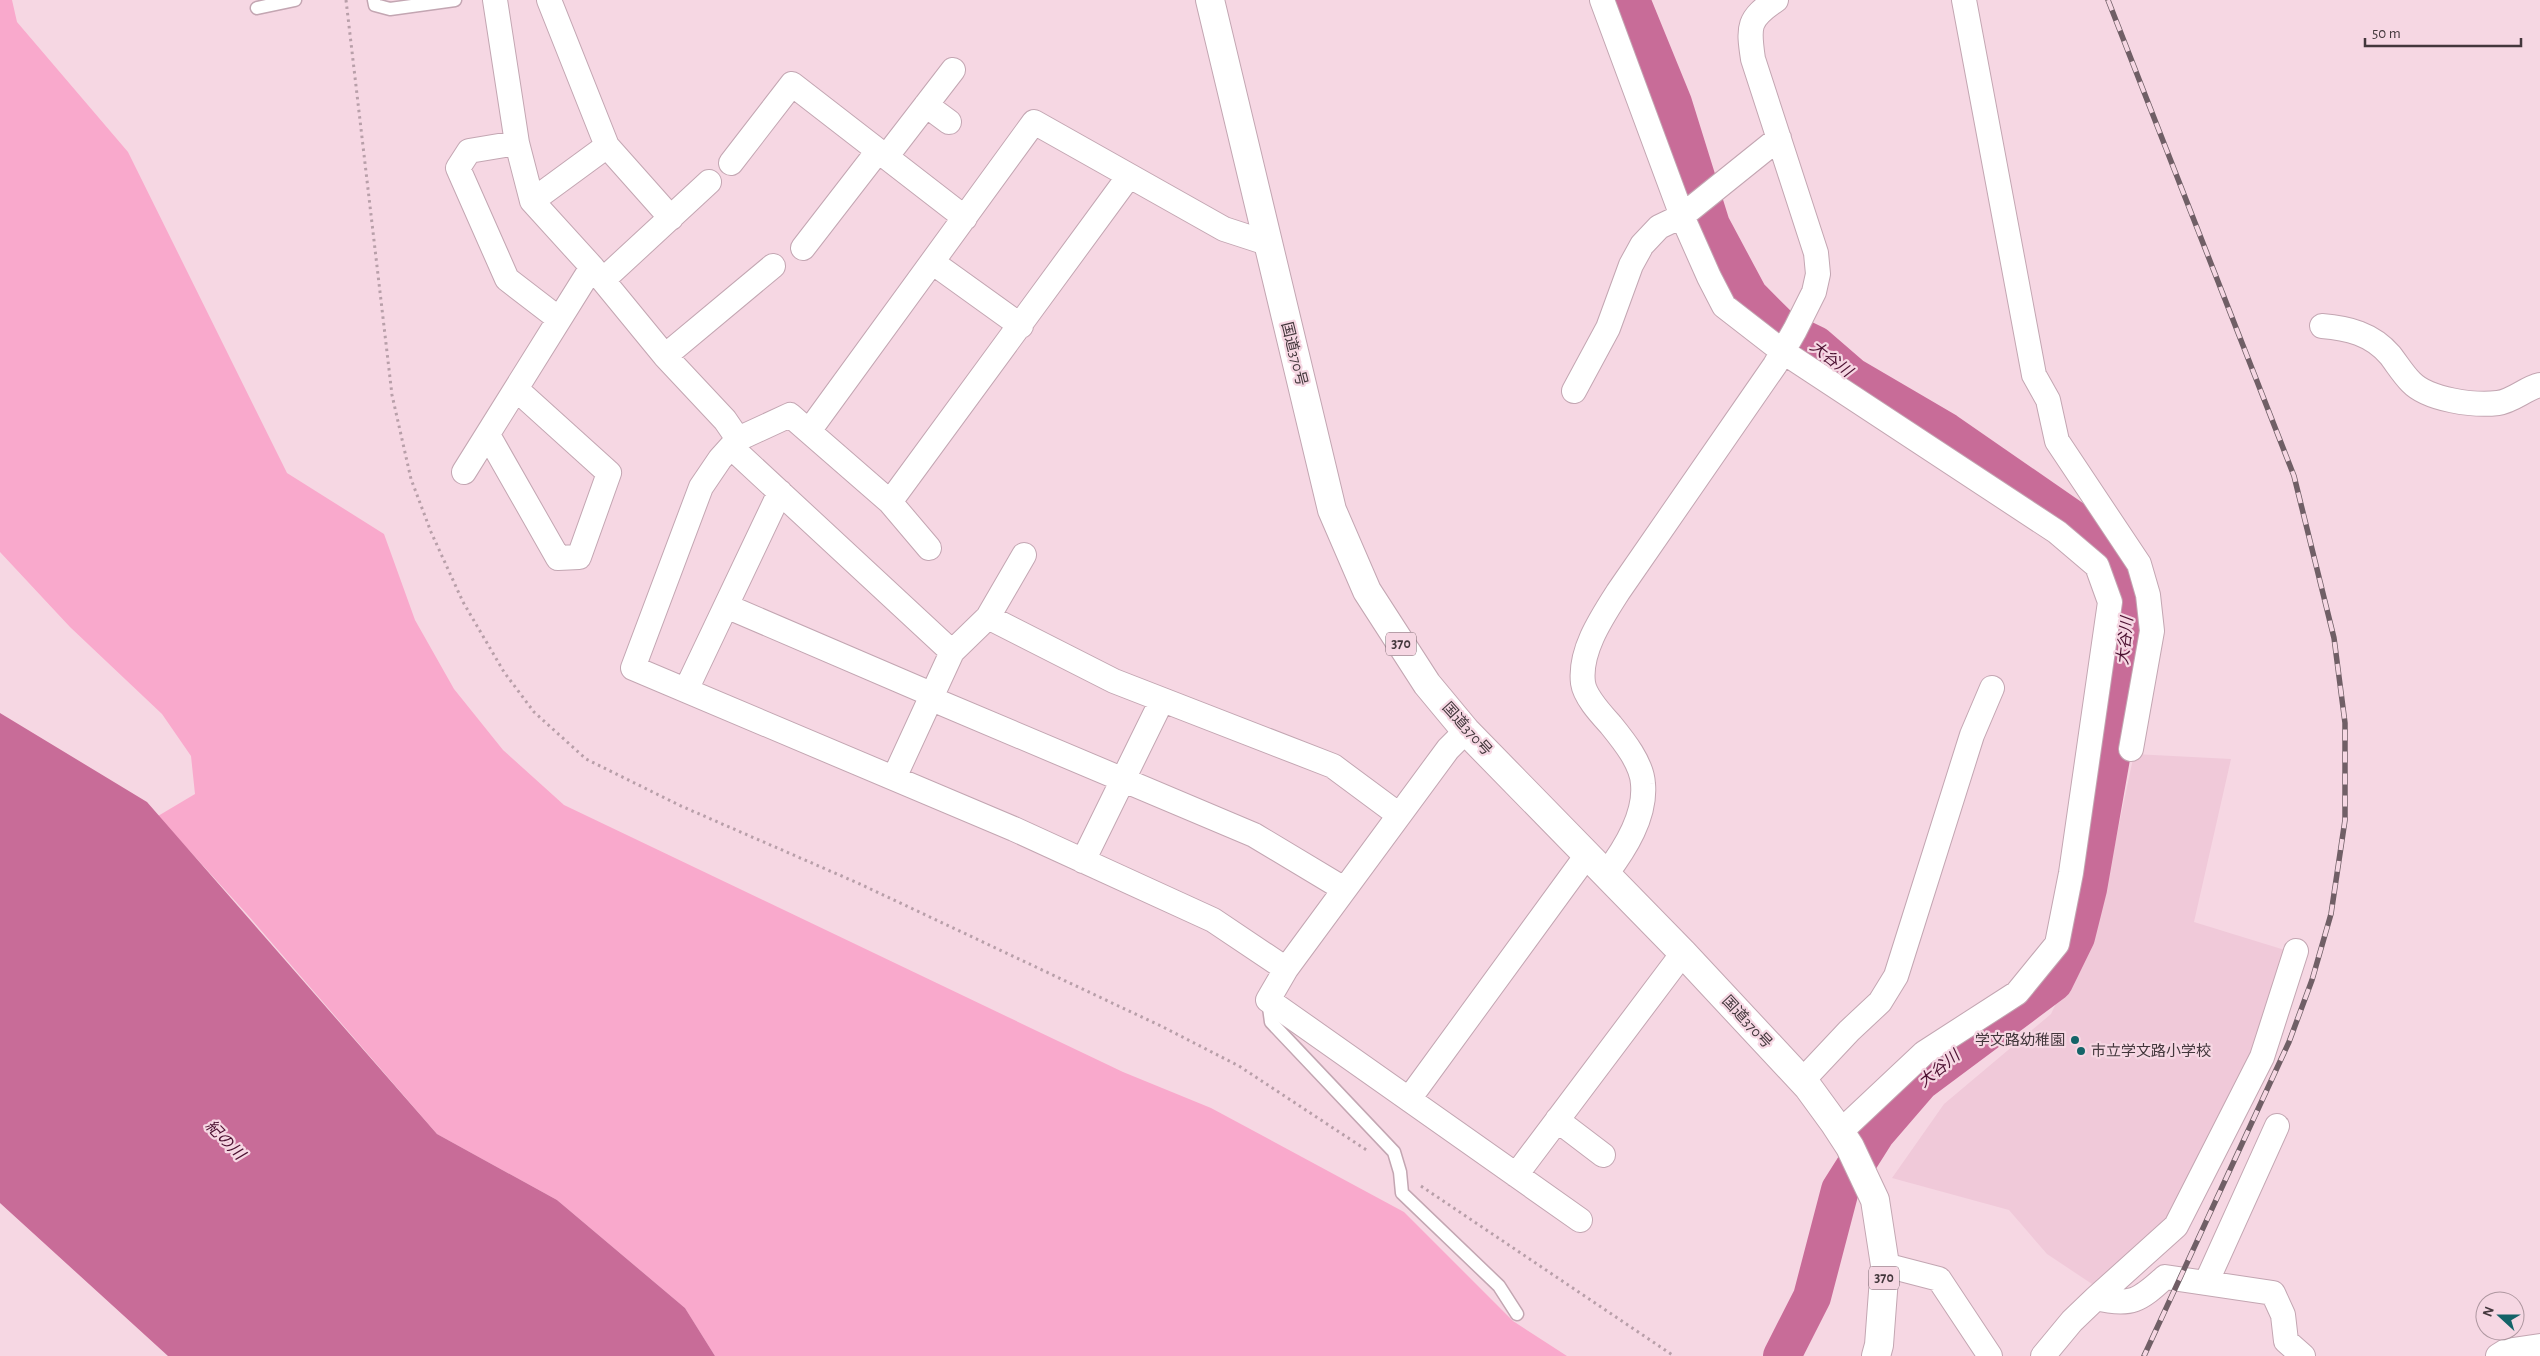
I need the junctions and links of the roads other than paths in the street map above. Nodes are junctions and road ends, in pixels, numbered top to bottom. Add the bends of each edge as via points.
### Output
1 (295, 0) edge
2 (374, 0) edge
3 (455, 0) edge
4 (495, 0) edge
5 (549, 0) edge
6 (1210, 0) edge
7 (1602, 0) edge
8 (1776, 0) edge
9 (1964, 0) edge
10 (257, 8) dead end
11 (953, 70) dead end
12 (926, 104) junction
13 (949, 122) dead end
14 (1779, 138) junction
15 (518, 143) junction
16 (606, 146) junction
17 (882, 154) junction
18 (731, 163) dead end
19 (1129, 176) junction
20 (709, 182) dead end
21 (532, 201) junction
22 (1682, 216) junction
23 (670, 218) junction
24 (965, 218) junction
25 (1267, 243) junction
26 (803, 248) dead end
27 (932, 262) junction
28 (773, 266) dead end
29 (597, 274) junction
30 (559, 319) junction
31 (1021, 326) junction
32 (2322, 326) dead end
33 (1782, 351) junction
34 (665, 356) junction
35 (2540, 385) edge
36 (516, 389) junction
37 (1574, 391) dead end
38 (809, 431) junction
39 (488, 434) junction
40 (735, 443) junction
41 (464, 472) dead end
42 (780, 492) junction
43 (890, 502) junction
44 (929, 548) dead end
45 (1024, 555) dead end
46 (726, 606) junction
47 (988, 617) junction
48 (952, 652) junction
49 (1992, 688) dead end
50 (686, 690) junction
51 (931, 697) junction
52 (1162, 700) junction
53 (1466, 731) junction
54 (2131, 749) dead end
55 (894, 778) junction
56 (1122, 781) junction
57 (1399, 815) junction
58 (1587, 855) junction
59 (1083, 860) junction
60 (1606, 874) junction
61 (1344, 889) junction
62 (2296, 951) dead end
63 (1683, 953) junction
64 (1286, 969) junction
65 (1268, 1000) junction
66 (1802, 1081) junction
67 (1409, 1099) junction
68 (1558, 1120) junction
69 (2278, 1126) dead end
70 (1845, 1140) junction
71 (1603, 1155) dead end
72 (1516, 1175) junction
73 (1580, 1220) dead end
74 (1885, 1264) junction
75 (2206, 1283) junction
76 (2096, 1298) junction
77 (1517, 1314) dead end
78 (2540, 1346) edge
79 (1876, 1356) edge
80 (1990, 1356) edge
81 (2043, 1356) edge
82 (2302, 1356) edge
83 (2498, 1356) edge

1 - 10 lane
2 - 3 lane via 375,5 390,9
4 - 15 street
5 - 16 street
6 - 25 highway, 国道370号 / 370
7 - 22 street
8 - 14 street via 1756,14 1750,36 1753,59
9 - 54 street via 2034,375 2048,400 2057,441 2134,557 2148,595 2152,631
11 - 12 street
12 - 13 street
12 - 17 street
14 - 22 street
14 - 33 street via 1816,253 1818,274 1814,292
15 - 21 street
15 - 30 street via 469,151 458,168 507,280
16 - 21 street
16 - 23 street
17 - 18 street via 792,84
17 - 24 street
17 - 26 street
19 - 24 street via 1034,122
19 - 25 street via 1224,229
19 - 31 street
20 - 23 street
21 - 29 street
22 - 33 street via 1724,306
22 - 37 street via 1660,227 1642,246 1631,265 1608,328
23 - 29 street
24 - 27 street
25 - 53 highway, 国道370号 / 370 via 1332,510 1367,591 1427,684
27 - 31 street
27 - 38 street
28 - 34 street
29 - 30 street
29 - 34 street
30 - 36 street
31 - 43 street
32 - 35 street via 2344,328 2368,337 2389,353 2412,384 2436,396 2466,404 2500,403
33 - 60 street via 1618,592 1590,645 1583,684 1599,712 1624,740 1644,783 1642,806 1630,837
33 - 70 street via 2058,532 2096,566 2110,602 2073,863 2057,944 2017,993 1924,1053
34 - 40 street via 725,420
36 - 39 street
36 - 39 street via 609,473 579,557 558,558
38 - 40 street via 790,415
38 - 43 street
39 - 41 street
40 - 42 street
40 - 50 street via 702,487 633,668
42 - 46 street
42 - 48 street
43 - 44 street
45 - 47 street
46 - 50 street
46 - 51 street via 924,691
47 - 48 street
47 - 52 street via 1114,681
48 - 51 street
49 - 66 street via 1972,735 1896,976 1880,1002
50 - 55 street
51 - 55 street
51 - 56 street
52 - 56 street
52 - 57 street via 1333,766
53 - 57 street via 1448,748
53 - 58 highway, 国道370号 / 370
55 - 59 street
56 - 59 street
56 - 61 street via 1254,835
57 - 61 street
58 - 60 highway, 国道370号 / 370
58 - 67 street
59 - 64 street via 1213,920
60 - 63 highway, 国道370号 / 370
61 - 64 street
62 - 76 street via 2262,1057 2176,1226
63 - 66 highway, 国道370号 / 370
63 - 68 street
64 - 65 street
65 - 67 street
65 - 77 lane via 1271,1022 1394,1152 1402,1193 1500,1286
66 - 70 highway, 国道370号 / 370
67 - 72 street
68 - 71 street
68 - 72 street
69 - 75 street
70 - 74 highway, 国道370号 / 370 via 1875,1200
72 - 73 street
74 - 79 highway, 国道370号 / 370
74 - 80 street via 1939,1279
75 - 76 street via 2165,1277 2144,1297 2129,1302 2116,1303
75 - 82 street via 2273,1294 2283,1316 2286,1341
76 - 81 street
78 - 83 street via 2506,1351

